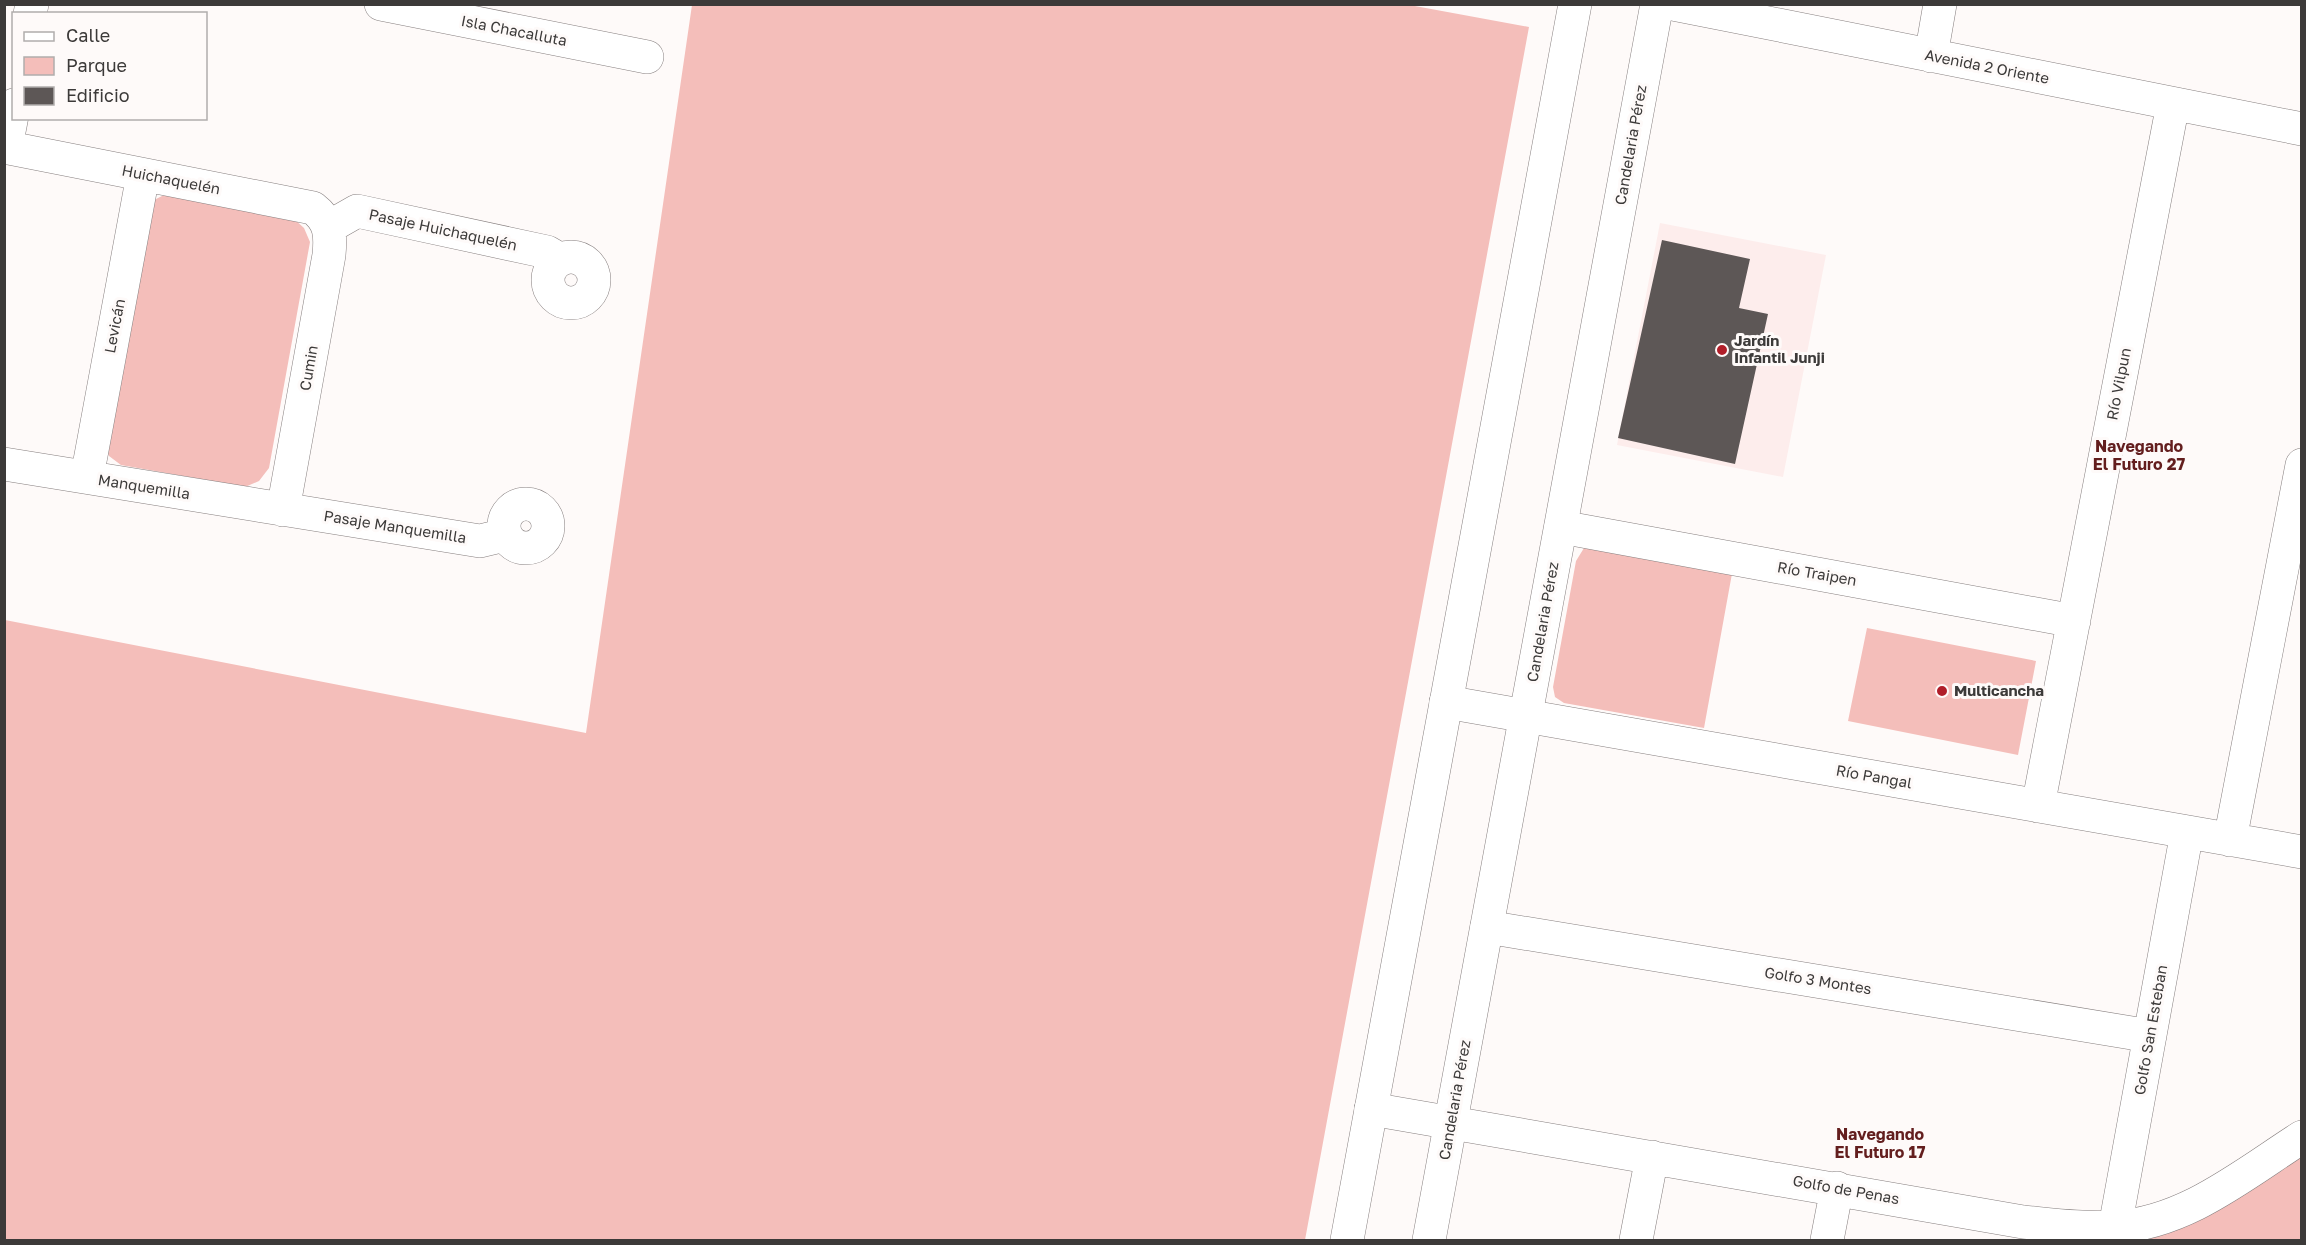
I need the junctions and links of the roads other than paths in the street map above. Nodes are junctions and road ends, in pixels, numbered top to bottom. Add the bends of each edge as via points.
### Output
1 (381, 4) edge
2 (1575, 4) edge
3 (1657, 4) edge
4 (1673, 4) edge
5 (1940, 4) edge
6 (1931, 56) junction
7 (647, 57) dead end
8 (2173, 104) junction
9 (12, 114) edge
10 (2301, 129) edge
11 (5, 147) edge
12 (144, 175) junction
13 (329, 227) junction
14 (559, 259) dead end
15 (4, 464) edge
16 (2301, 465) edge
17 (87, 477) junction
18 (283, 510) junction
19 (1561, 527) junction
20 (506, 535) dead end
21 (2074, 621) junction
22 (1446, 702) junction
23 (1526, 716) junction
24 (2038, 806) junction
25 (2187, 832) junction
26 (2230, 840) junction
27 (2301, 852) edge
28 (1487, 927) junction
29 (2150, 1036) junction
30 (1371, 1109) junction
31 (1451, 1123) junction
32 (2301, 1137) edge
33 (1652, 1157) junction
34 (1837, 1188) junction
35 (2115, 1227) junction
36 (2022, 1231) edge
37 (1347, 1240) edge
38 (1429, 1240) edge
39 (1636, 1240) edge
40 (1827, 1240) edge

1 - 7 street, Isla Chacalluta
2 - 22 street
3 - 19 street, Candelaria Pérez
4 - 6 street, Avenida 2 Oriente
5 - 6 street
6 - 8 street, Avenida 2 Oriente
8 - 10 street, Avenida 2 Oriente
8 - 21 street, Río Vilpun
9 - 11 street
11 - 12 street, Huichaquelén
12 - 13 street, Huichaquelén via 313,208
12 - 17 street, Levicán
13 - 14 street, Pasaje Huichaquelén via 357,211 547,252
13 - 18 street, Cumin via 329,255
15 - 17 street, Manquemilla
16 - 26 street
17 - 18 street, Manquemilla
18 - 20 street, Pasaje Manquemilla via 480,541
19 - 21 street, Río Traipen
19 - 23 street, Candelaria Pérez
21 - 24 street, Río Vilpun
22 - 23 street, Río Pangal
22 - 30 street
23 - 24 street, Río Pangal
23 - 28 street, Candelaria Pérez
24 - 25 street, Río Pangal
25 - 26 street, Río Pangal
25 - 29 street, Golfo San Esteban
26 - 27 street, Río Pangal
28 - 29 street, Golfo 3 Montes
28 - 31 street, Candelaria Pérez
29 - 35 street, Golfo San Esteban
30 - 31 street, Golfo de Penas
30 - 37 street
31 - 33 street, Golfo de Penas
31 - 38 street, Candelaria Pérez
32 - 35 street, Golfo de Penas via 2196,1204 2148,1222
33 - 34 street, Golfo de Penas
33 - 39 street
34 - 36 street, Golfo de Penas
34 - 40 street
35 - 36 street, Golfo de Penas

